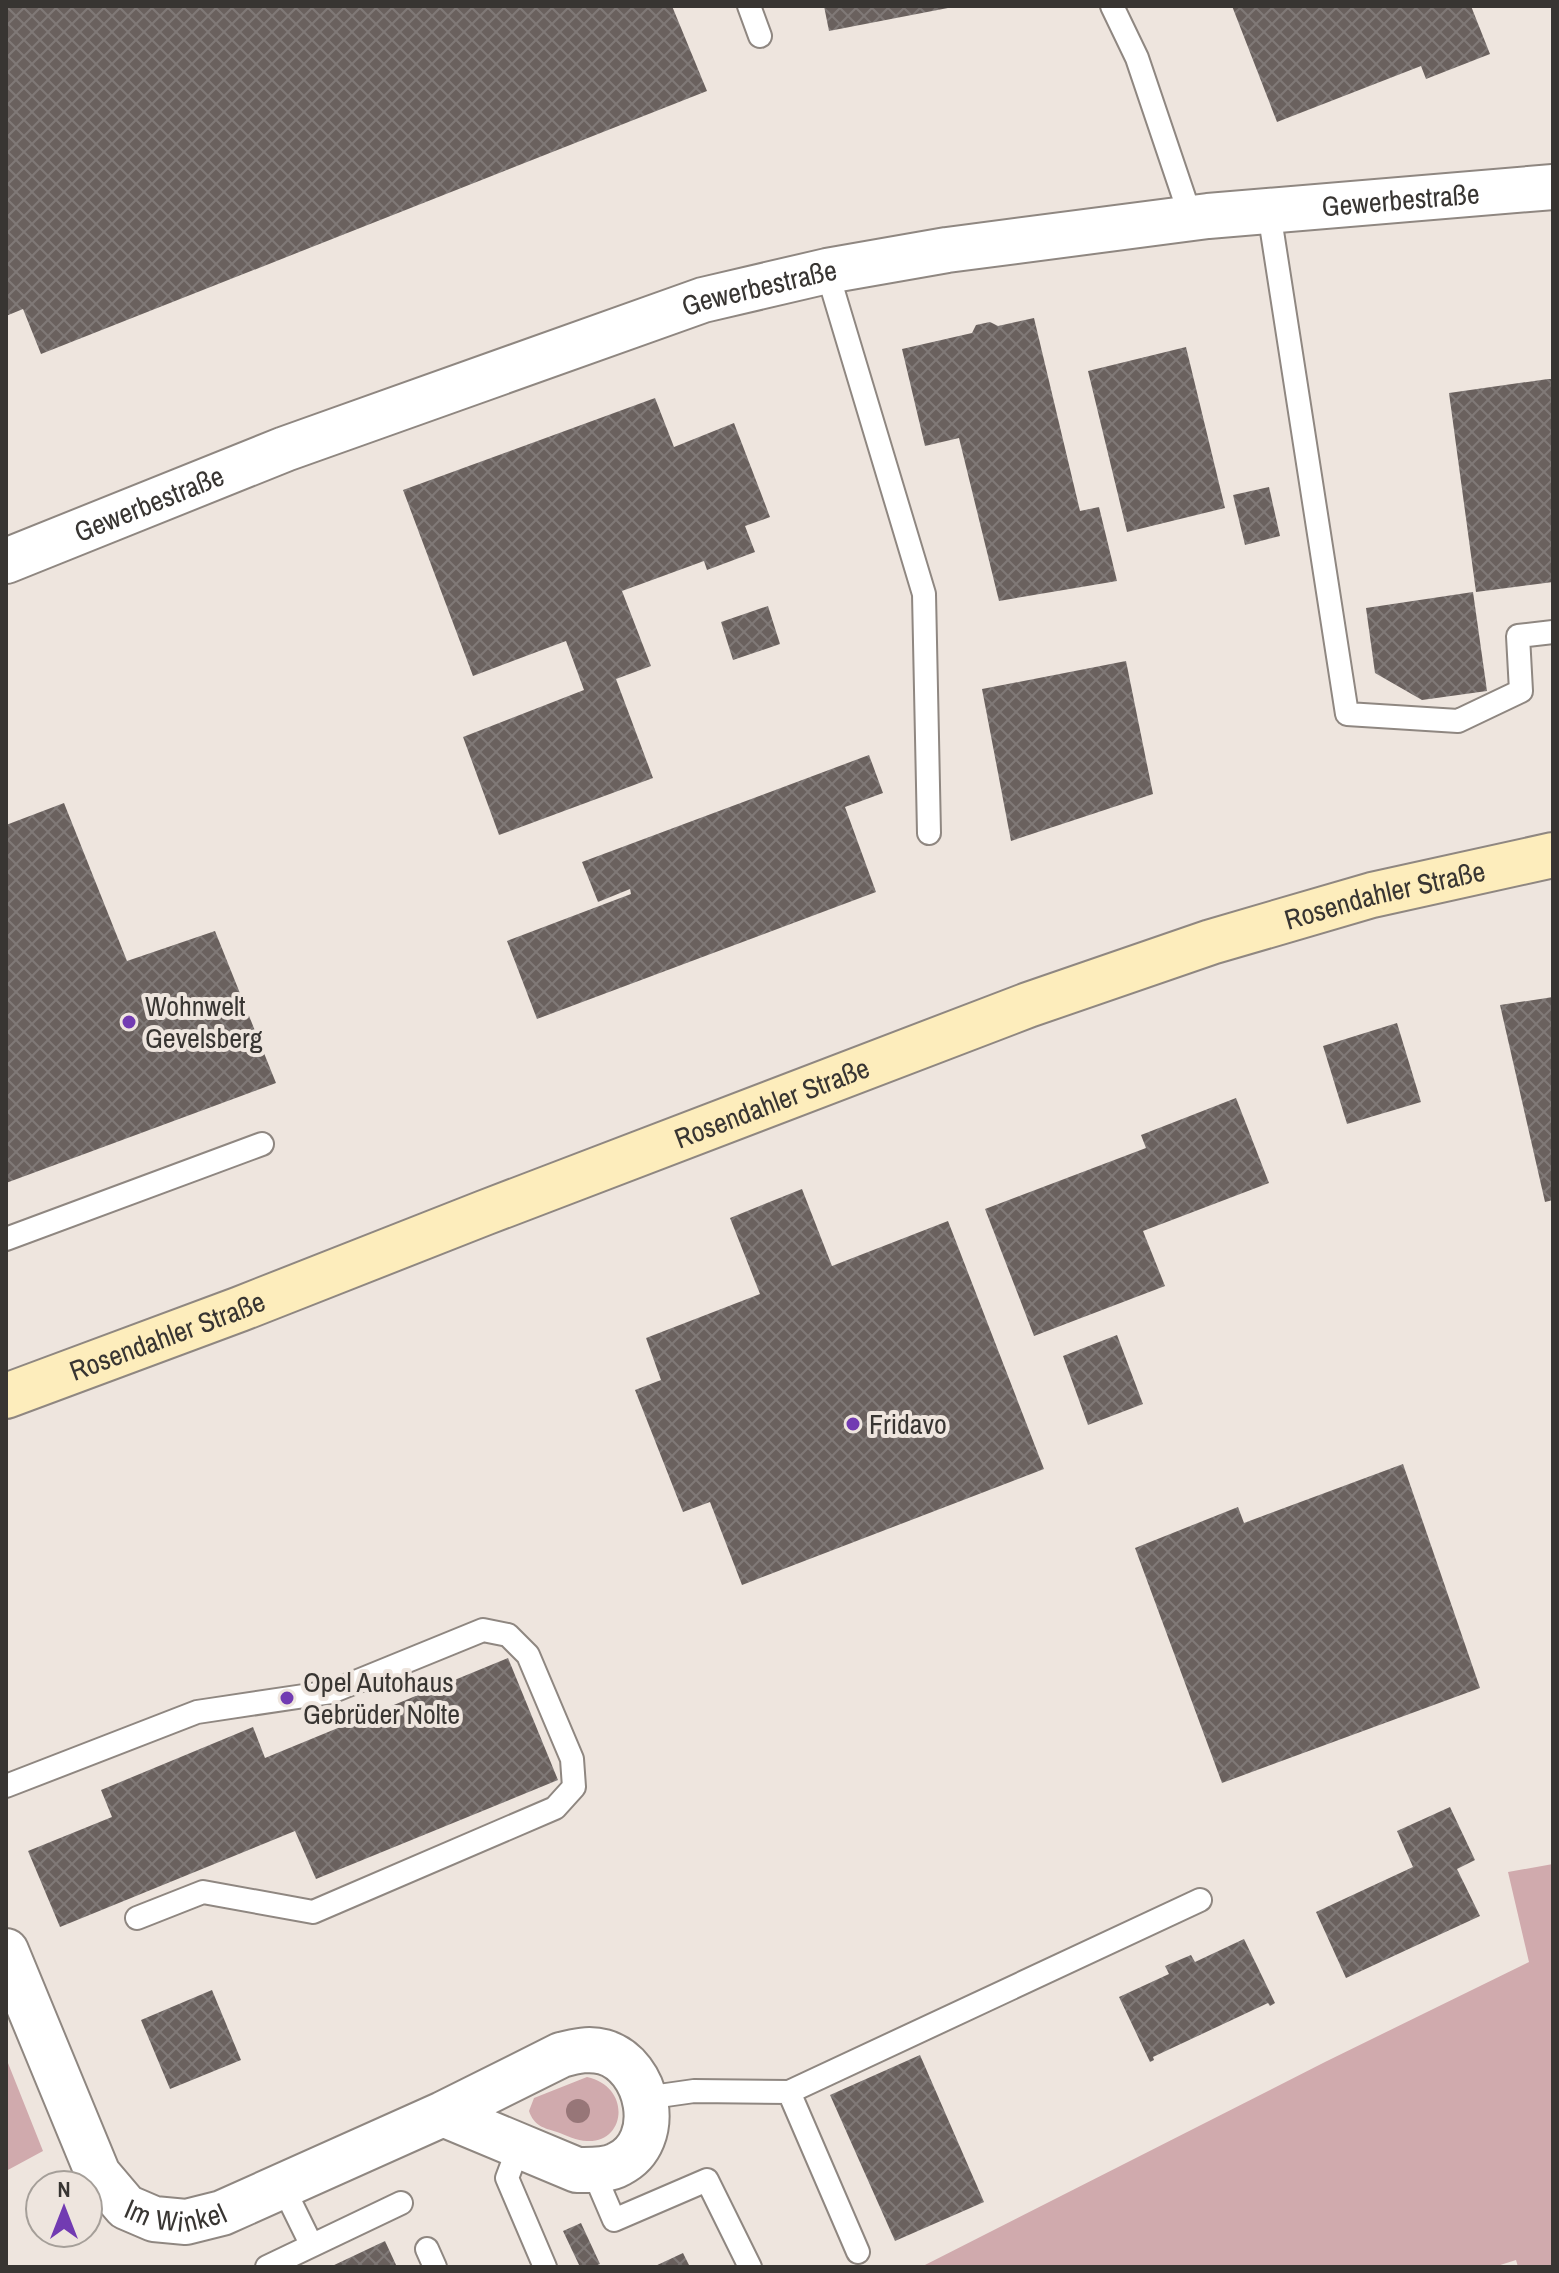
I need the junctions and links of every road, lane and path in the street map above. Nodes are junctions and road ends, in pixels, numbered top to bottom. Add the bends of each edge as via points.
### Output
1 (749, 6) edge
2 (1112, 6) edge
3 (760, 36) dead end
4 (1553, 187) edge
5 (1269, 212) junction
6 (1191, 218) junction
7 (827, 271) junction
8 (6, 561) edge
9 (1553, 632) edge
10 (929, 833) dead end
11 (1553, 855) edge
12 (262, 1144) dead end
13 (6, 1239) edge
14 (6, 1396) edge
15 (6, 1786) edge
16 (1200, 1900) dead end
17 (137, 1918) dead end
18 (6, 1951) edge
19 (789, 2092) junction
20 (645, 2098) junction
21 (443, 2114) junction
22 (519, 2146) junction
23 (593, 2171) junction
24 (282, 2185) junction
25 (401, 2203) dead end
26 (311, 2244) junction
27 (858, 2252) dead end
28 (267, 2267) edge
29 (545, 2267) edge
30 (750, 2267) edge

1 - 3 lane
2 - 6 lane via 1137,58
4 - 5 street, Gewerbestraße
5 - 6 street, Gewerbestraße
5 - 9 lane via 1347,714 1458,721 1521,691 1518,636
6 - 7 street, Gewerbestraße
7 - 8 street, Gewerbestraße via 703,300 285,449
7 - 10 lane via 924,594
11 - 14 main road, Rosendahler Straße via 1372,895 1211,942 1028,1005
12 - 13 lane
15 - 17 lane via 197,1712 331,1692 483,1630 508,1635 528,1655 572,1759 574,1787 555,1808 313,1912 203,1892
16 - 19 lane
18 - 24 street, Im Winkel via 98,2174 126,2207 154,2219 186,2222 222,2213
19 - 20 lane via 694,2091
19 - 27 lane
20 - 21 street, Im Winkel via 628,2065 605,2052 579,2050
20 - 23 street via 640,2145 617,2165
21 - 22 street
21 - 24 street, Im Winkel
22 - 23 street via 577,2170
22 - 29 lane via 507,2178
23 - 30 lane via 614,2220 707,2180
24 - 26 lane
25 - 26 lane
26 - 28 lane

